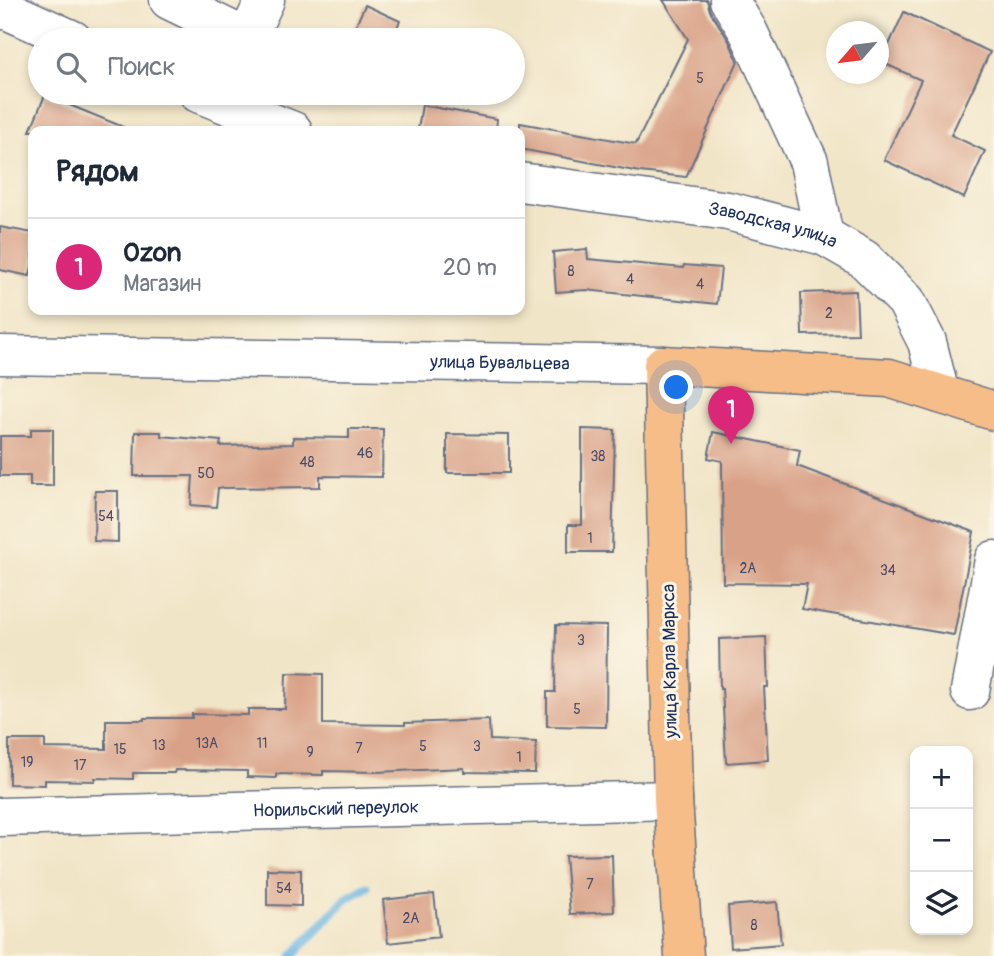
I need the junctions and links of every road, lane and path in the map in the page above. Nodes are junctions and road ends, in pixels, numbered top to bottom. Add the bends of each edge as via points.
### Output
1 (169, 0) edge
2 (265, 0) edge
3 (729, 0) edge
4 (0, 6) edge
5 (47, 28) edge
6 (226, 28) edge
7 (252, 28) edge
8 (228, 105) edge
9 (280, 126) edge
10 (525, 183) edge
11 (824, 236) junction
12 (0, 355) edge
13 (663, 365) junction
14 (940, 394) junction
15 (994, 411) edge
16 (994, 560) edge
17 (970, 691) dead end
18 (673, 800) junction
19 (0, 817) edge
20 (684, 956) edge

1 - 6 street
2 - 7 street
3 - 11 street via 809,162
4 - 5 street
8 - 9 street
10 - 11 street, Заводская улица via 728,211
11 - 14 street, Заводская улица via 864,259 906,301 926,342
12 - 13 street, улица Бувальцева
13 - 14 main road, улица Бувальцева via 889,378
13 - 18 main road, улица Карла Маркса
14 - 15 main road, улица Бувальцева
16 - 17 street
18 - 19 street, Норильский переулок
18 - 20 main road, улица Карла Маркса

